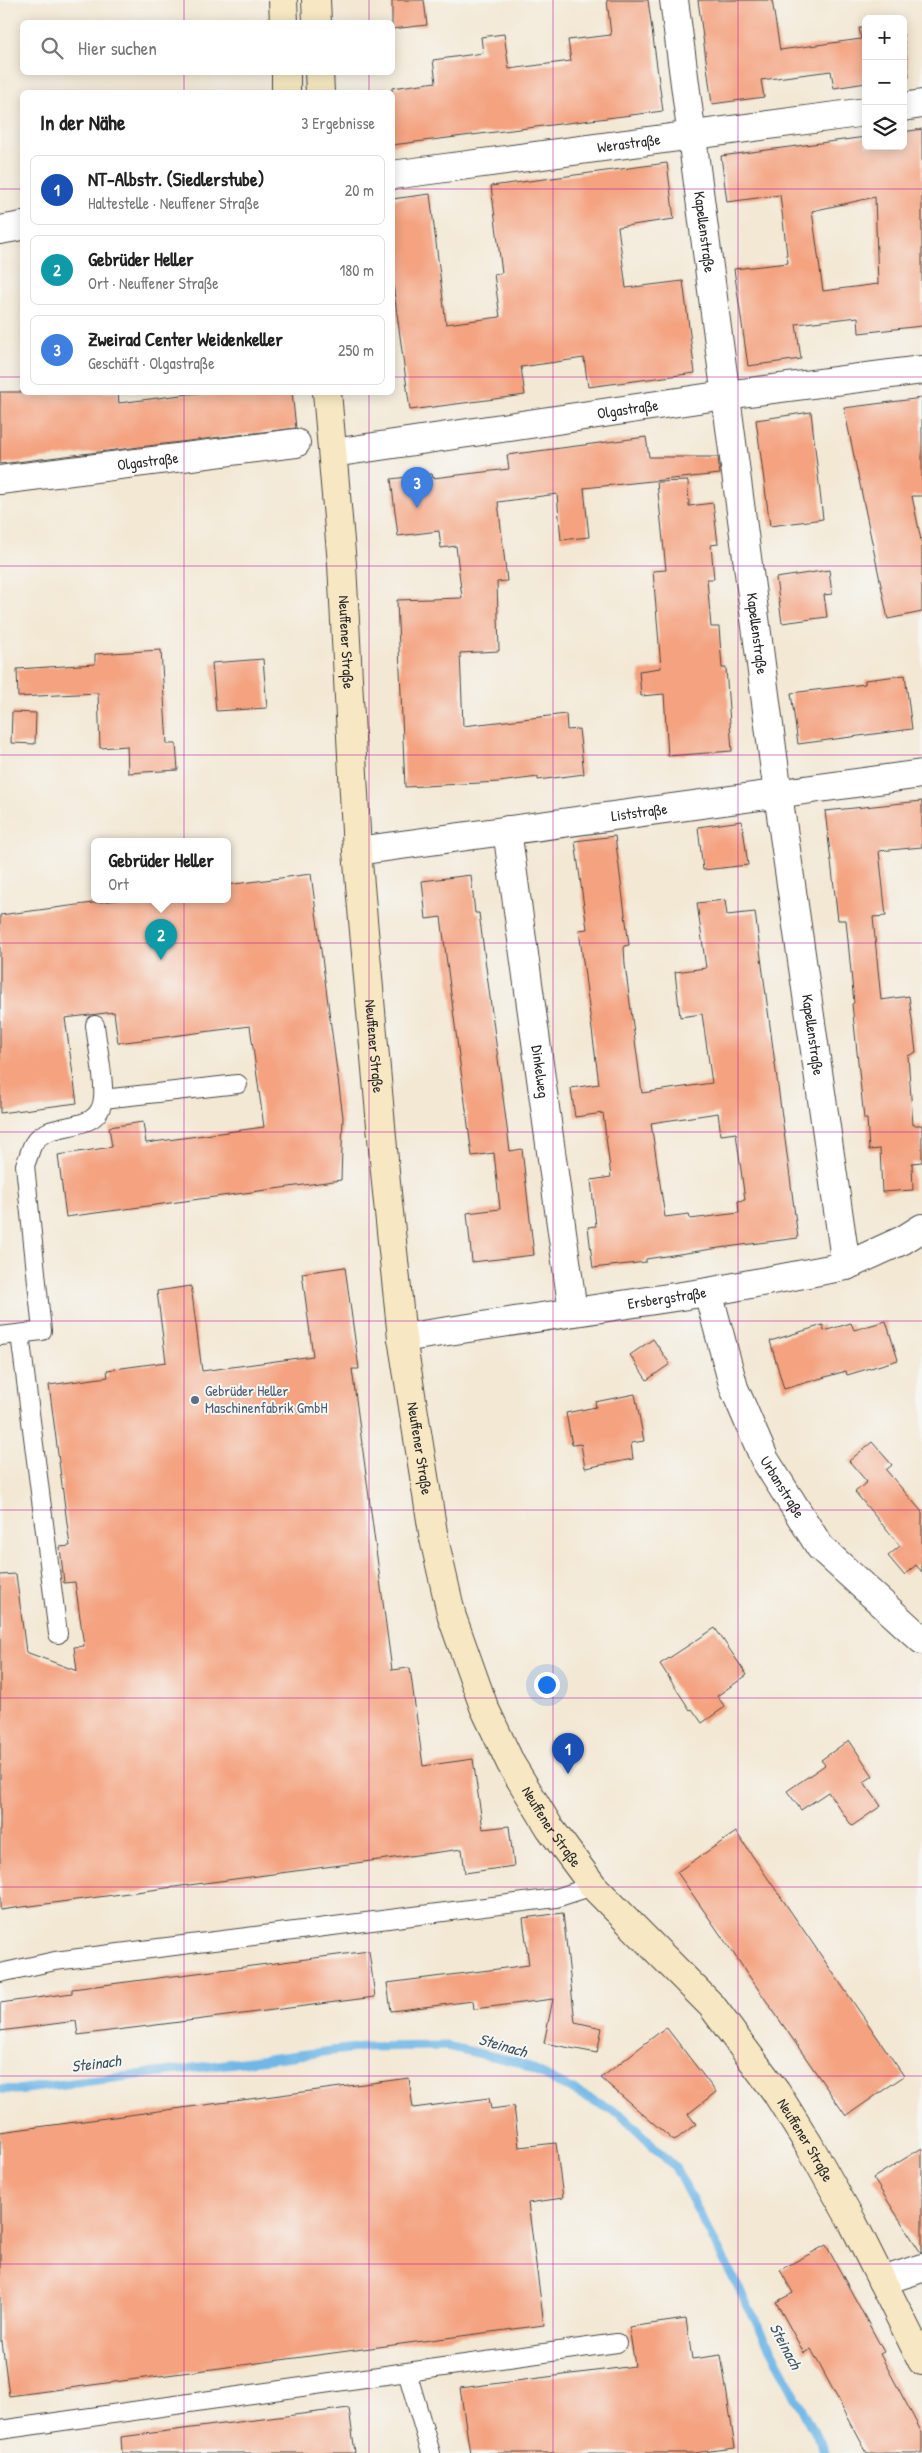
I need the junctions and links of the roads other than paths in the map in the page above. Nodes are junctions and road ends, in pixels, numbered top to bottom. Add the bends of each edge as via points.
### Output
1 (283, 0) edge
2 (316, 0) edge
3 (674, 0) edge
4 (284, 20) edge
5 (317, 20) edge
6 (286, 75) edge
7 (319, 75) edge
8 (286, 90) edge
9 (320, 90) edge
10 (922, 104) edge
11 (907, 106) edge
12 (862, 113) edge
13 (692, 135) junction
14 (395, 175) edge
15 (20, 226) edge
16 (0, 230) edge
17 (922, 370) edge
18 (327, 395) edge
19 (725, 395) junction
20 (296, 442) dead end
21 (333, 453) junction
22 (0, 480) edge
23 (922, 774) edge
24 (778, 794) junction
25 (507, 830) junction
26 (357, 850) junction
27 (95, 1025) dead end
28 (238, 1084) dead end
29 (103, 1099) junction
30 (922, 1228) edge
31 (846, 1266) junction
32 (708, 1292) junction
33 (574, 1312) junction
34 (20, 1334) junction
35 (0, 1336) edge
36 (402, 1338) junction
37 (58, 1634) dead end
38 (922, 1640) edge
39 (593, 1886) junction
40 (0, 1973) edge
41 (922, 2268) edge
42 (882, 2281) junction
43 (617, 2344) dead end
44 (922, 2361) edge
45 (407, 2372) junction
46 (0, 2430) edge
47 (431, 2453) edge

1 - 4 main road
2 - 5 main road
3 - 13 street, Kapellenstraße
6 - 8 main road
7 - 9 main road
10 - 11 street
12 - 13 street, Werastraße
13 - 14 street, Werastraße
13 - 19 street, Kapellenstraße
15 - 16 street
17 - 19 street, Olgastraße
18 - 21 main road, Neuffener Straße
19 - 21 street, Olgastraße
19 - 24 street, Kapellenstraße
20 - 22 street, Olgastraße
21 - 26 main road, Neuffener Straße
23 - 24 street, Liststraße
24 - 25 street, Liststraße
24 - 31 street, Kapellenstraße
25 - 26 street, Liststraße
25 - 33 street, Dinkelweg
26 - 36 main road, Neuffener Straße
27 - 29 lane
28 - 29 lane
29 - 34 lane via 97,1114 84,1125 53,1129 34,1142 25,1166 42,1332
30 - 31 street, Ersbergstraße
31 - 32 street, Ersbergstraße
32 - 33 street, Ersbergstraße
32 - 38 street, Urbanstraße via 734,1388 765,1460 820,1547
33 - 36 street, Ersbergstraße
34 - 35 lane
34 - 37 lane
36 - 39 main road, Neuffener Straße via 434,1539 455,1626 484,1707 511,1764 550,1828
39 - 40 lane via 556,1898 56,1961
39 - 42 main road, Neuffener Straße via 712,2006 776,2092 809,2145
41 - 42 street
42 - 44 main road, Neuffener Straße
43 - 45 lane
45 - 46 lane
45 - 47 lane

